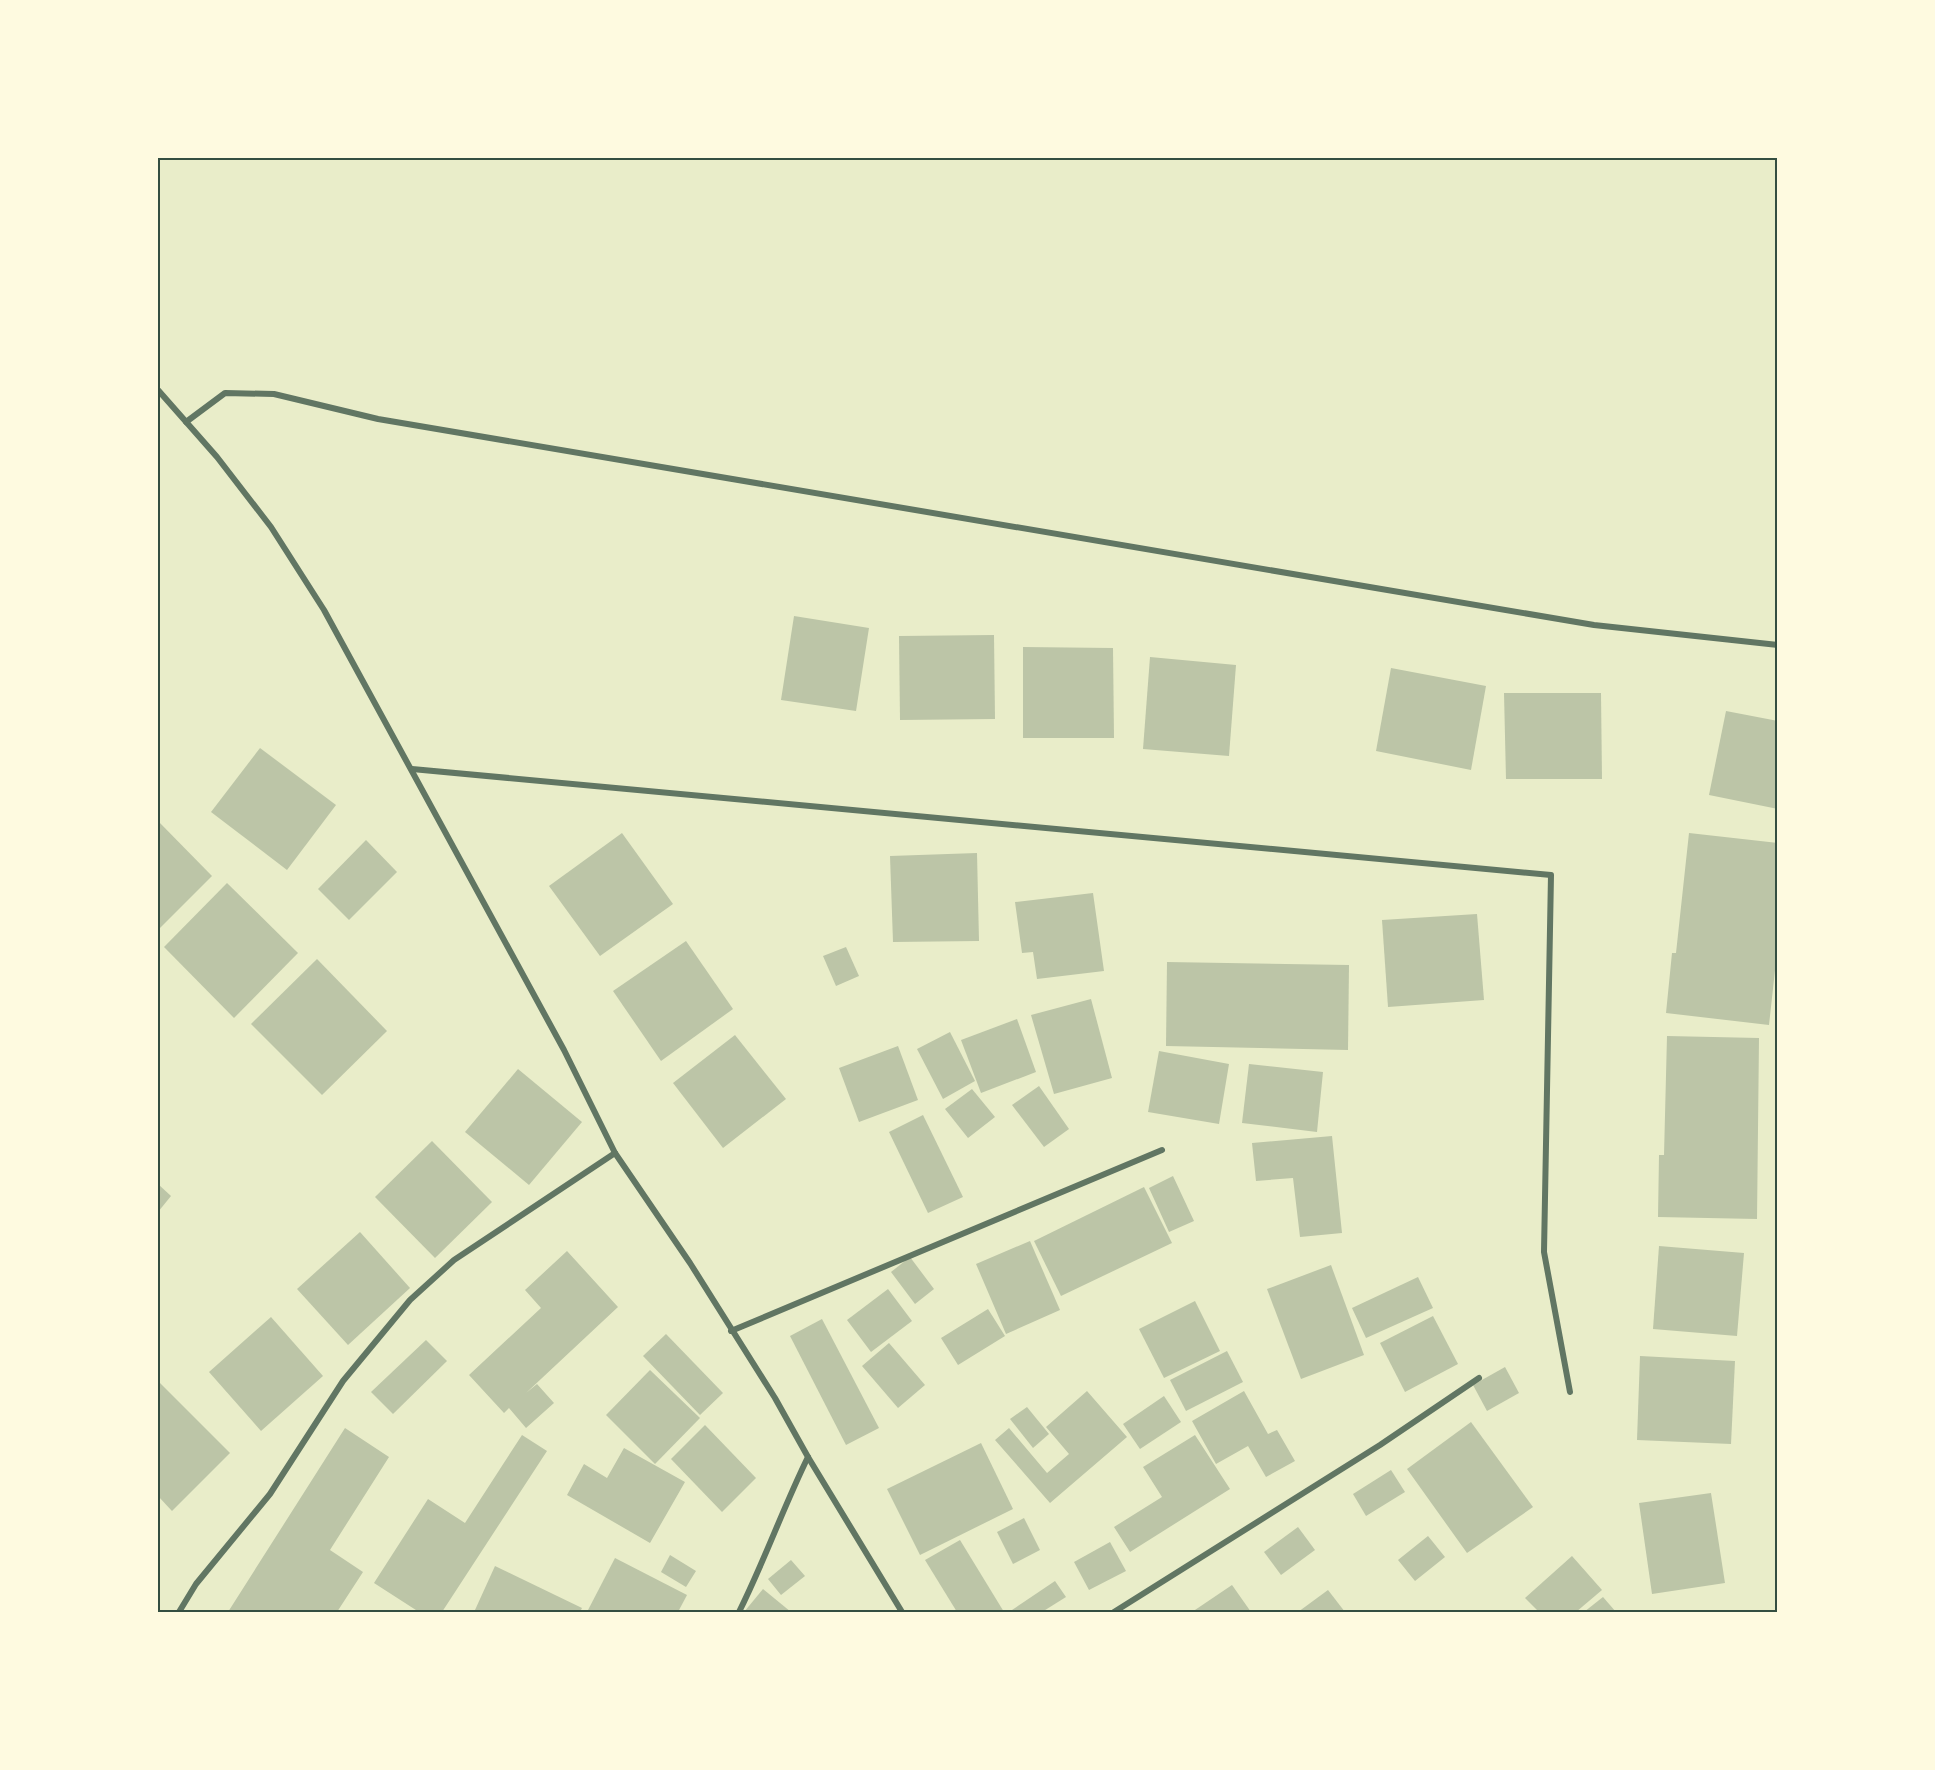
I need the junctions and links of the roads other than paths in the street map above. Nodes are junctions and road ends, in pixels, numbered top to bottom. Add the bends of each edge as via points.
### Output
1 (158, 390) edge
2 (186, 422) junction
3 (1778, 645) edge
4 (412, 769) junction
5 (1162, 1150) dead end
6 (615, 1153) junction
7 (731, 1331) junction
8 (1479, 1378) dead end
9 (1570, 1392) dead end
10 (808, 1457) junction
11 (179, 1612) edge
12 (739, 1612) edge
13 (902, 1612) edge
14 (1114, 1612) edge

1 - 2 street
2 - 3 street via 225,393 274,394 390,421 1570,621
2 - 4 street via 271,526 324,610
4 - 6 street via 564,1050
4 - 9 street via 1551,874 1544,1252
5 - 7 street
6 - 7 street
6 - 11 street via 454,1260 410,1300 344,1381 270,1494 196,1584
7 - 10 street
8 - 14 street
10 - 12 street
10 - 13 street

